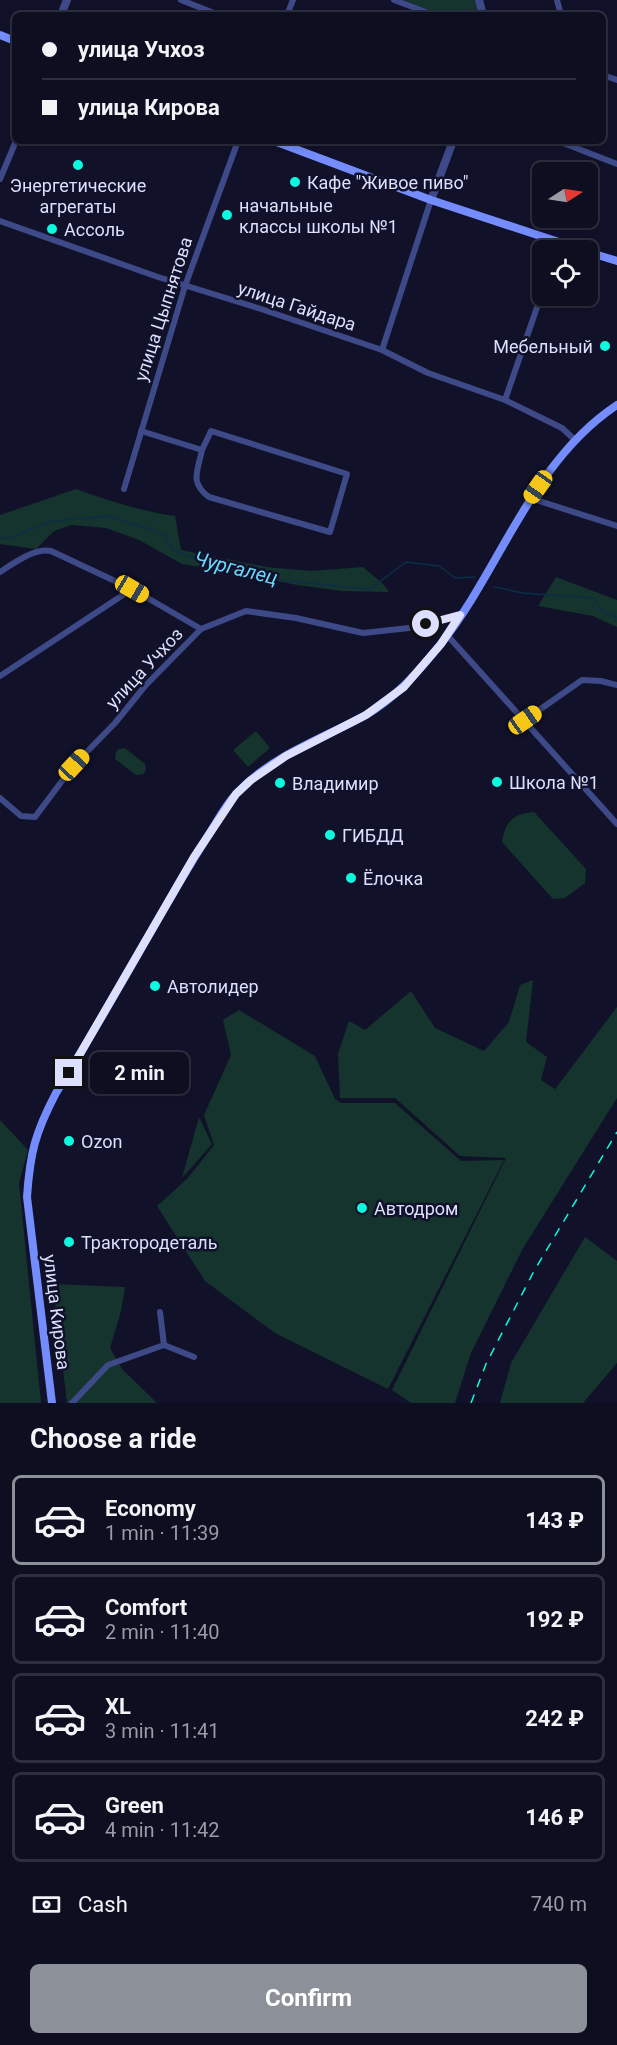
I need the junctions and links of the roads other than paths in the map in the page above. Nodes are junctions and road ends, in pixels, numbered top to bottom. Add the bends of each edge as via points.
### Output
1 (181, 0) edge
2 (394, 0) edge
3 (211, 12) edge
4 (426, 12) edge
5 (15, 144) edge
6 (237, 144) edge
7 (282, 144) edge
8 (452, 144) edge
9 (566, 144) edge
10 (617, 164) edge
11 (0, 179) edge
12 (431, 200) junction
13 (0, 221) edge
14 (540, 240) edge
15 (598, 255) edge
16 (617, 261) edge
17 (185, 286) junction
18 (537, 306) edge
19 (382, 350) junction
20 (505, 400) junction
21 (617, 405) edge
22 (141, 431) junction
23 (575, 440) junction
24 (202, 450) junction
25 (124, 489) dead end
26 (530, 498) junction
27 (617, 526) edge
28 (0, 572) edge
29 (132, 589) junction
30 (460, 615) junction
31 (201, 629) junction
32 (447, 635) junction
33 (0, 676) edge
34 (617, 685) edge
35 (525, 720) junction
36 (0, 798) edge
37 (617, 824) edge
38 (160, 1312) dead end
39 (164, 1345) junction
40 (194, 1357) dead end
41 (52, 1403) edge
42 (72, 1403) edge

1 - 3 street
2 - 4 street
5 - 11 street
6 - 17 street, улица Цыпнятова
7 - 12 main road
8 - 12 street
9 - 10 street
12 - 14 main road
12 - 19 street
13 - 17 street, улица Гайдара
15 - 16 main road
17 - 19 street, улица Гайдара
17 - 22 street, улица Цыпнятова
18 - 20 street
19 - 20 street, улица Гайдара via 428,373
20 - 23 street, улица Гайдара via 562,428
21 - 23 main road, улица Кирова
22 - 24 street
22 - 25 street, улица Цыпнятова
23 - 26 main road, улица Кирова
24 - 24 street via 196,481 200,491 209,497 330,532 347,474 211,431
26 - 27 street
26 - 30 main road, улица Кирова
28 - 29 street via 24,558 51,551
29 - 31 street
29 - 33 street
30 - 31 street, улица Учхоз via 409,628 363,633 246,611
30 - 32 main road, улица Кирова
31 - 36 street, улица Учхоз via 74,765 35,817 21,816
32 - 35 street
32 - 41 main road, улица Кирова via 404,687 390,698 366,715 286,756 236,794 194,857 40,1122 29,1166 27,1197
34 - 35 street via 582,680
35 - 37 street
38 - 39 street
39 - 40 street
39 - 42 street via 108,1365

